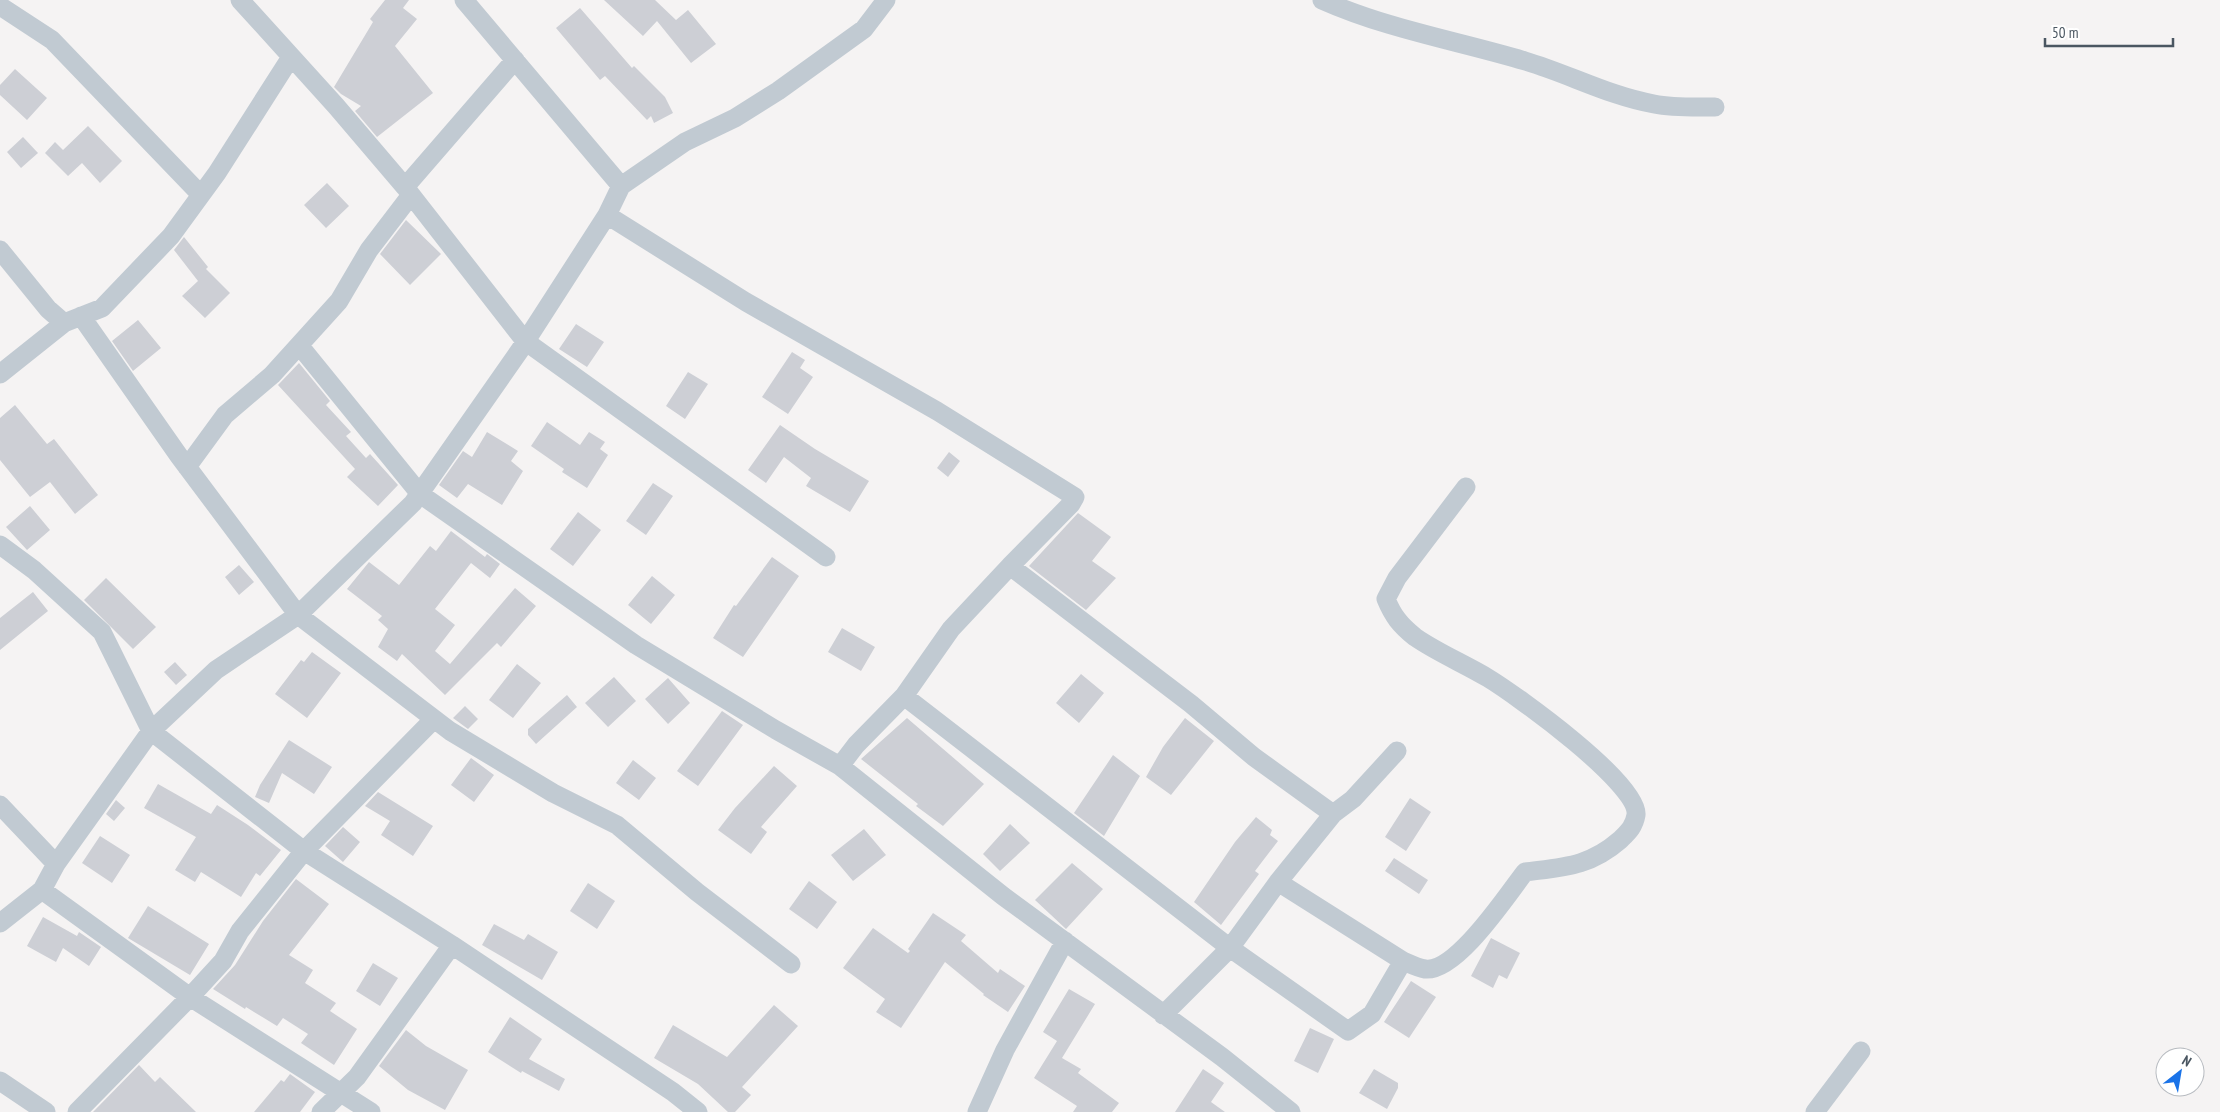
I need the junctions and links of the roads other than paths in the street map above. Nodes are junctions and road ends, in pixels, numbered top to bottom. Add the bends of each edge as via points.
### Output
1 (240, 0) edge
2 (464, 0) edge
3 (886, 0) edge
4 (1322, 0) edge
5 (0, 6) edge
6 (291, 57) junction
7 (515, 60) junction
8 (1715, 107) dead end
9 (621, 186) junction
10 (408, 191) junction
11 (201, 195) junction
12 (607, 215) junction
13 (0, 250) edge
14 (72, 319) junction
15 (525, 341) junction
16 (299, 345) junction
17 (0, 374) edge
18 (187, 468) junction
19 (1466, 487) dead end
20 (420, 494) junction
21 (0, 545) edge
22 (826, 557) dead end
23 (1010, 566) junction
24 (298, 615) junction
25 (904, 696) junction
26 (434, 719) junction
27 (151, 731) junction
28 (1397, 751) dead end
29 (840, 766) junction
30 (0, 804) edge
31 (1333, 814) junction
32 (304, 851) junction
33 (56, 864) junction
34 (1278, 882) junction
35 (42, 890) junction
36 (0, 922) edge
37 (1065, 941) junction
38 (452, 945) junction
39 (1230, 948) junction
40 (1403, 961) junction
41 (791, 964) dead end
42 (190, 997) junction
43 (1163, 1015) junction
44 (1862, 1051) dead end
45 (0, 1081) edge
46 (340, 1093) junction
47 (46, 1112) edge
48 (77, 1112) edge
49 (321, 1112) edge
50 (371, 1112) edge
51 (698, 1112) edge
52 (977, 1112) edge
53 (1292, 1112) edge
54 (1814, 1112) edge

1 - 6 street
2 - 7 street
3 - 9 street via 864,29 778,92 735,118 685,142
4 - 8 street via 1358,14 1527,61 1585,84 1656,105
5 - 11 street via 52,40
6 - 10 street
6 - 11 street
7 - 9 street
7 - 10 street
9 - 12 street
10 - 15 street
10 - 16 street via 339,301
11 - 14 street via 171,236 102,308
12 - 15 street
12 - 23 street via 746,302 937,411 1074,497 1072,504
13 - 14 street via 48,309
14 - 17 street
14 - 18 street
15 - 20 street
15 - 22 street
16 - 18 street via 272,376 225,415
16 - 20 street
18 - 24 street
19 - 40 street via 1397,578 1386,599 1393,616 1416,637 1490,679 1583,747 1630,796 1636,814 1632,829 1606,853 1581,864 1525,872 1470,944 1441,964 1426,970
20 - 24 street
20 - 29 street via 636,645
21 - 27 street via 34,570 102,632
23 - 25 street via 951,629
23 - 31 street
24 - 26 street
24 - 27 street via 216,670
25 - 29 street
25 - 39 street
26 - 32 street
26 - 41 street via 553,793 617,825
27 - 32 street
27 - 33 street
28 - 31 street via 1353,799
29 - 37 street via 1003,896
30 - 33 street
31 - 34 street
32 - 38 street
32 - 42 street via 240,931 223,961
33 - 35 street
34 - 39 street
34 - 40 street
35 - 36 street
35 - 42 street
37 - 43 street
37 - 52 street via 1005,1050
38 - 46 street via 357,1077
38 - 51 street via 673,1092
39 - 40 street via 1348,1031 1372,1014
39 - 43 street
42 - 46 street
42 - 48 street
43 - 53 street
44 - 54 street
45 - 47 street
46 - 49 street
46 - 50 street

